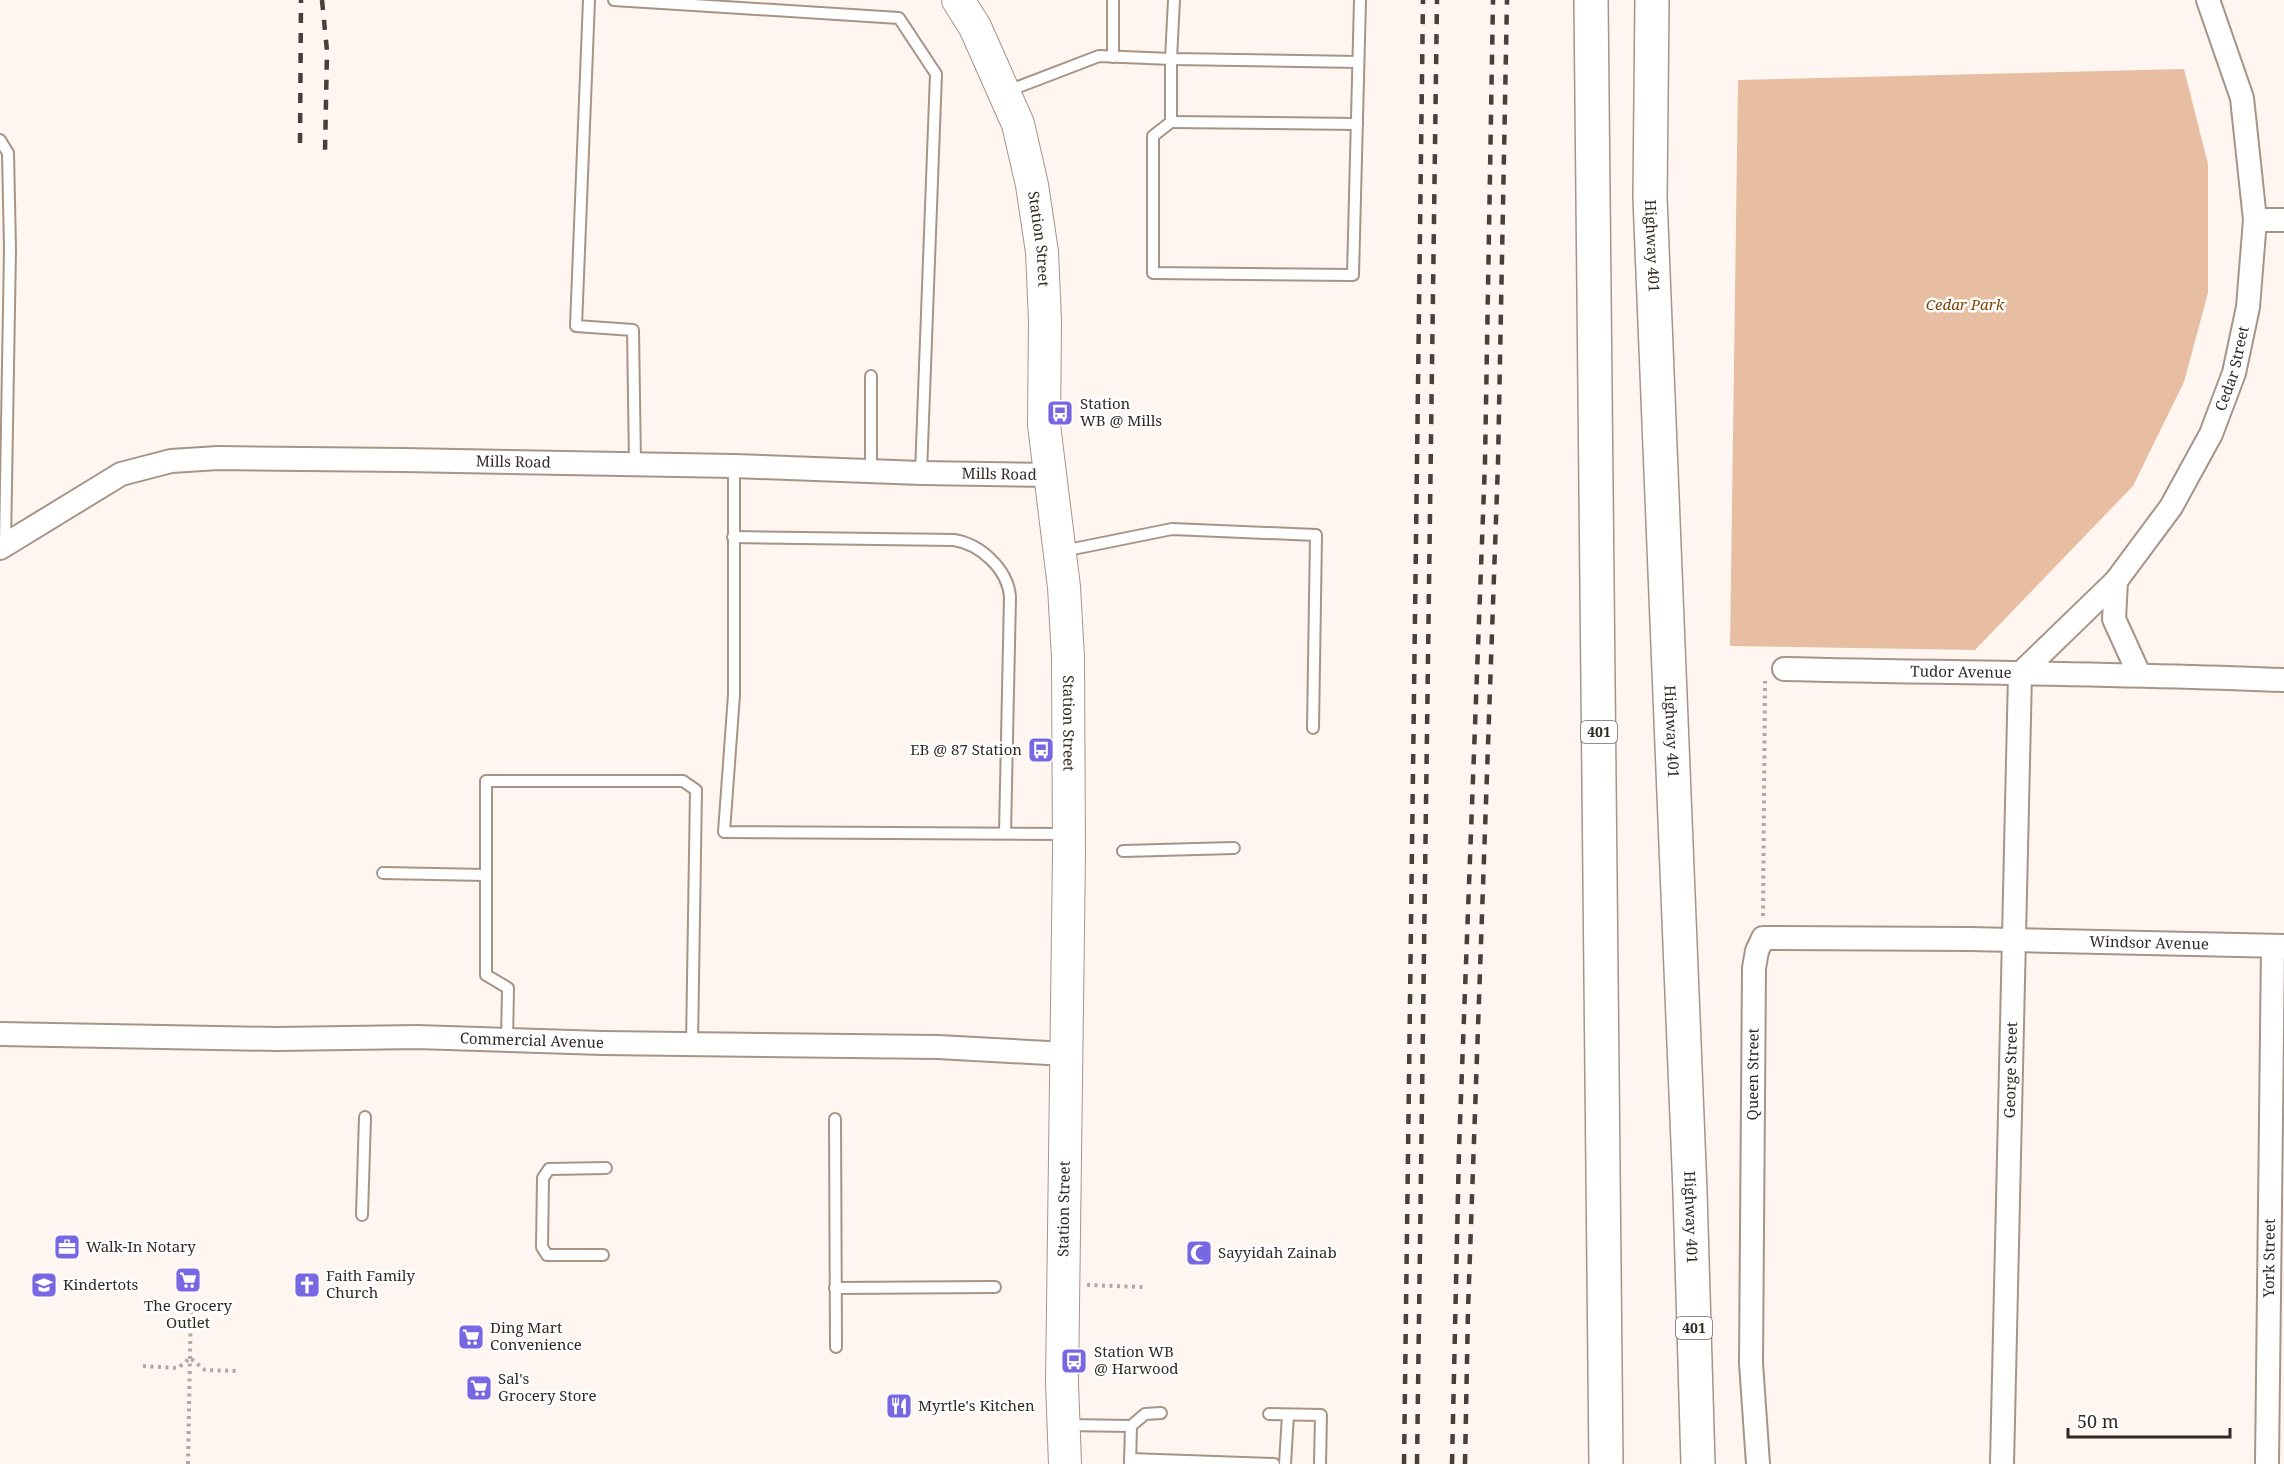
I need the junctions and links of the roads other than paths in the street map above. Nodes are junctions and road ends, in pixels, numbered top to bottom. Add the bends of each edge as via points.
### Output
1 (589, 0) edge
2 (614, 0) edge
3 (958, 0) edge
4 (1113, 0) edge
5 (1174, 0) edge
6 (1360, 0) edge
7 (1591, 0) edge
8 (1652, 0) edge
9 (2208, 0) edge
10 (1113, 57) junction
11 (1171, 59) junction
12 (1358, 62) junction
13 (1004, 92) junction
14 (1172, 122) junction
15 (1357, 124) junction
16 (0, 140) edge
17 (2255, 220) junction
18 (2284, 220) edge
19 (5, 250) edge
20 (871, 376) dead end
21 (635, 464) junction
22 (734, 466) junction
23 (871, 471) junction
24 (921, 474) junction
25 (1049, 475) junction
26 (733, 537) junction
27 (3, 546) edge
28 (1059, 552) junction
29 (2116, 581) junction
30 (1784, 669) road end
31 (2020, 674) junction
32 (2139, 674) junction
33 (2284, 680) edge
34 (1313, 728) dead end
35 (1005, 833) junction
36 (1069, 834) junction
37 (1234, 848) dead end
38 (1123, 851) dead end
39 (383, 873) dead end
40 (485, 875) junction
41 (2014, 940) junction
42 (2278, 946) edge
43 (0, 1035) edge
44 (507, 1040) junction
45 (692, 1044) junction
46 (1066, 1054) junction
47 (365, 1117) dead end
48 (835, 1119) dead end
49 (606, 1168) dead end
50 (362, 1215) dead end
51 (603, 1255) dead end
52 (995, 1287) dead end
53 (835, 1288) junction
54 (836, 1347) dead end
55 (1161, 1413) dead end
56 (1269, 1414) dead end
57 (1288, 1415) junction
58 (1064, 1425) junction
59 (1131, 1426) junction
60 (1130, 1462) edge
61 (1065, 1464) edge
62 (1274, 1464) edge
63 (1285, 1464) edge
64 (1320, 1464) edge
65 (1606, 1464) edge
66 (1698, 1464) edge
67 (1758, 1464) edge
68 (2002, 1464) edge
69 (2267, 1464) edge

1 - 21 lane via 576,326 633,330
2 - 24 lane via 899,18 936,74
3 - 13 street, Station Street via 975,27
4 - 10 lane
5 - 11 lane
6 - 12 lane
7 - 65 highway, 401
8 - 66 highway, Highway 401 / 401 via 1650,198
9 - 17 street, Cedar Street via 2242,98
10 - 11 lane
10 - 13 lane via 1099,56
11 - 12 lane
11 - 14 lane
12 - 15 lane
13 - 25 street, Station Street via 1018,124 1042,252 1044,425
14 - 15 lane
14 - 15 lane via 1153,136 1154,273 1353,274
16 - 19 lane via 8,153
17 - 18 street
17 - 29 street, Cedar Street via 2247,307 2234,373 2211,434 2171,507
19 - 27 lane
20 - 23 lane
21 - 22 street, Mills Road
21 - 27 street, Mills Road via 218,458 171,461 122,474
22 - 23 street, Mills Road
22 - 26 lane
23 - 24 street, Mills Road
24 - 25 street, Mills Road
25 - 28 street, Station Street
26 - 35 lane via 954,540 971,544 987,556 1010,592
26 - 35 lane via 734,695 724,832
28 - 34 lane via 1172,529 1316,535
28 - 36 street, Station Street via 1068,658
29 - 31 street, Cedar Street
29 - 32 street via 2114,619
30 - 31 street, Tudor Avenue
31 - 32 street, Tudor Avenue
31 - 41 street, George Street
32 - 33 street, Tudor Avenue
35 - 36 lane
36 - 46 street, Station Street
37 - 38 lane
39 - 40 lane
40 - 44 lane via 486,975 508,988
40 - 45 lane via 486,781 683,781 696,790
41 - 42 street, Windsor Avenue
41 - 67 street, Queen Street via 1763,938 1756,951 1751,1363
41 - 68 street, George Street
42 - 69 street, York Street
43 - 44 street, Commercial Avenue via 276,1039 417,1036
44 - 45 street, Commercial Avenue
45 - 46 street, Commercial Avenue via 938,1047
46 - 58 street, Station Street
47 - 50 lane
48 - 53 lane
49 - 51 lane via 549,1169 543,1178 542,1247 546,1255
52 - 53 lane
53 - 54 lane
55 - 59 lane via 1145,1414
56 - 57 lane
57 - 63 lane
57 - 64 lane via 1321,1415
58 - 59 lane
58 - 61 street, Station Street
59 - 60 lane
60 - 62 lane

